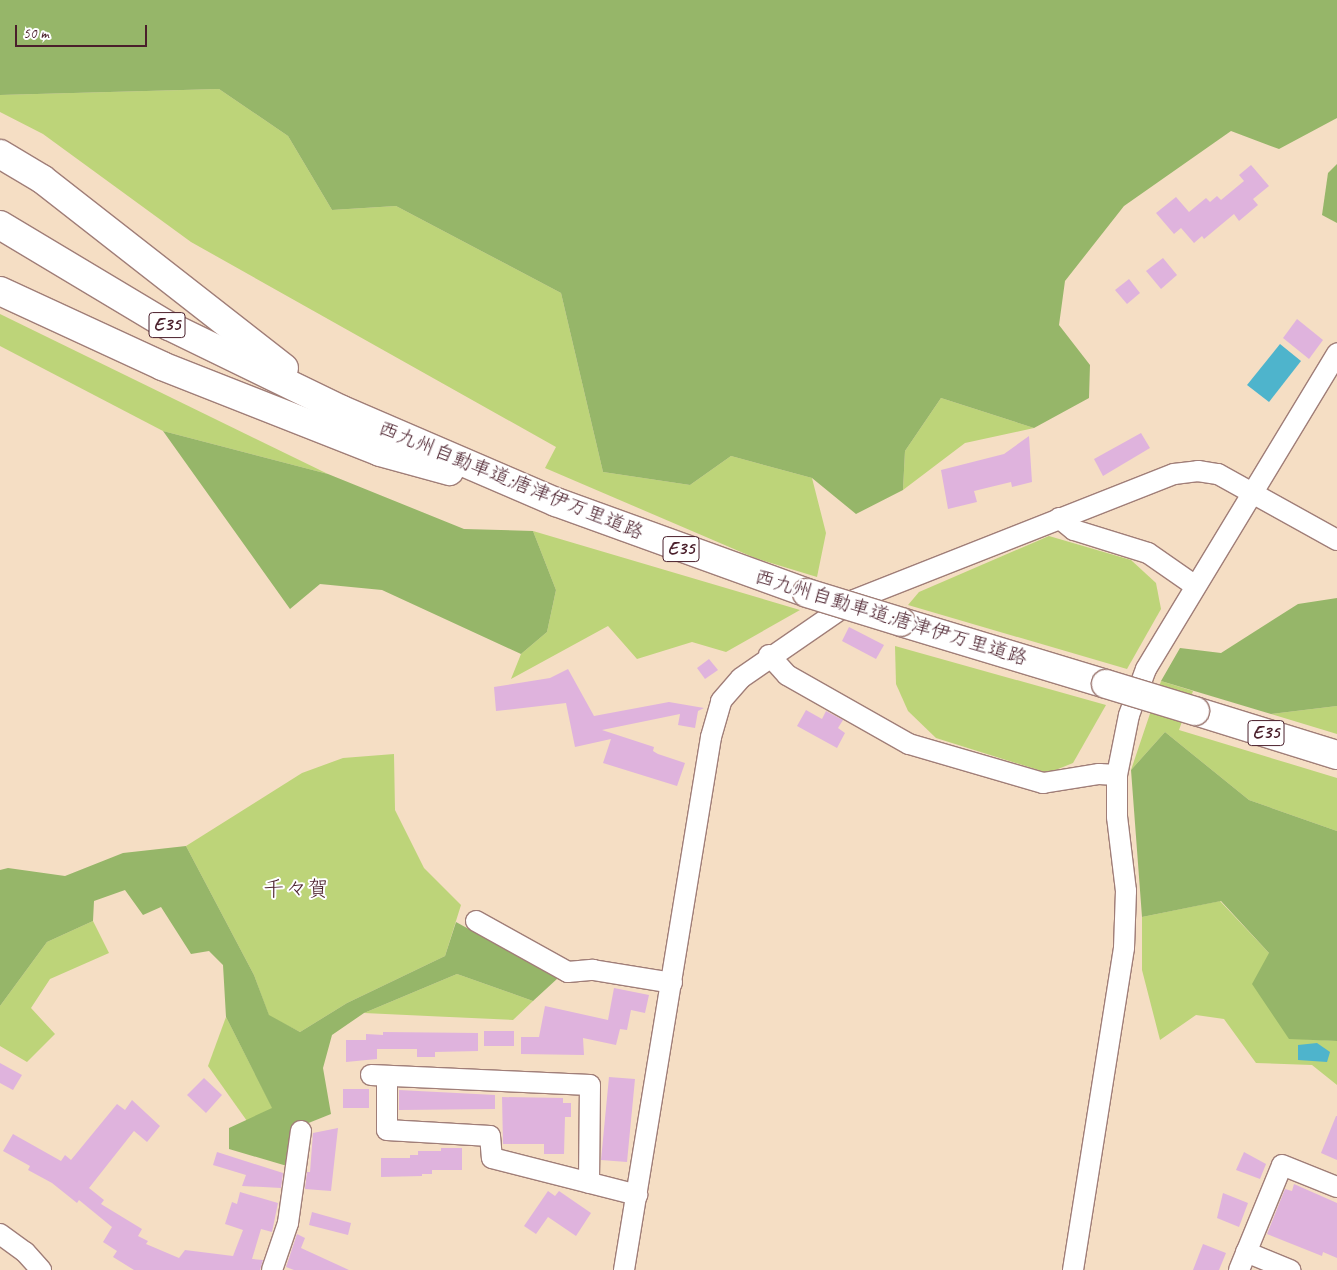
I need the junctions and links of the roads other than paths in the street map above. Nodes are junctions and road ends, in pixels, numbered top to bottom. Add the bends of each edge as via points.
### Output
1 (0, 154) edge
2 (0, 224) edge
3 (0, 291) edge
4 (1337, 353) edge
5 (342, 410) junction
6 (1251, 492) junction
7 (556, 502) junction
8 (1060, 518) junction
9 (1337, 540) edge
10 (1194, 585) junction
11 (770, 655) junction
12 (1337, 755) edge
13 (1117, 775) junction
14 (476, 921) dead end
15 (672, 983) junction
16 (301, 1131) dead end
17 (588, 1183) junction
18 (1337, 1187) edge
19 (637, 1196) junction
20 (0, 1234) edge
21 (1242, 1261) edge
22 (41, 1270) edge
23 (272, 1270) edge
24 (624, 1270) edge
25 (1073, 1270) edge
26 (1290, 1270) edge

1 - 5 highway via 42,179 195,301
2 - 5 highway, 西九州自動車道;唐津伊万里道路 / E35 via 169,326
3 - 7 highway via 162,366 380,452
4 - 6 street
5 - 7 highway, 西九州自動車道;唐津伊万里道路 / E35
6 - 8 street via 1218,474 1198,471 1174,474
6 - 9 street
6 - 10 street
7 - 12 highway, 西九州自動車道;唐津伊万里道路 / E35, bridge via 808,593
8 - 10 street via 1074,530 1148,553
8 - 11 street via 854,600
10 - 13 street via 1146,669 1129,715
11 - 13 street via 787,675 909,744 1044,783 1099,774
11 - 15 street via 740,678 721,701 711,737
13 - 25 street via 1117,817 1126,890 1124,948
14 - 15 street via 568,972 593,970
15 - 19 street
16 - 23 street via 288,1223
17 - 17 street via 492,1158 490,1136 387,1130 379,1076 590,1085
17 - 19 street
18 - 21 street via 1282,1165
19 - 24 street
20 - 22 street via 25,1252
21 - 26 street

